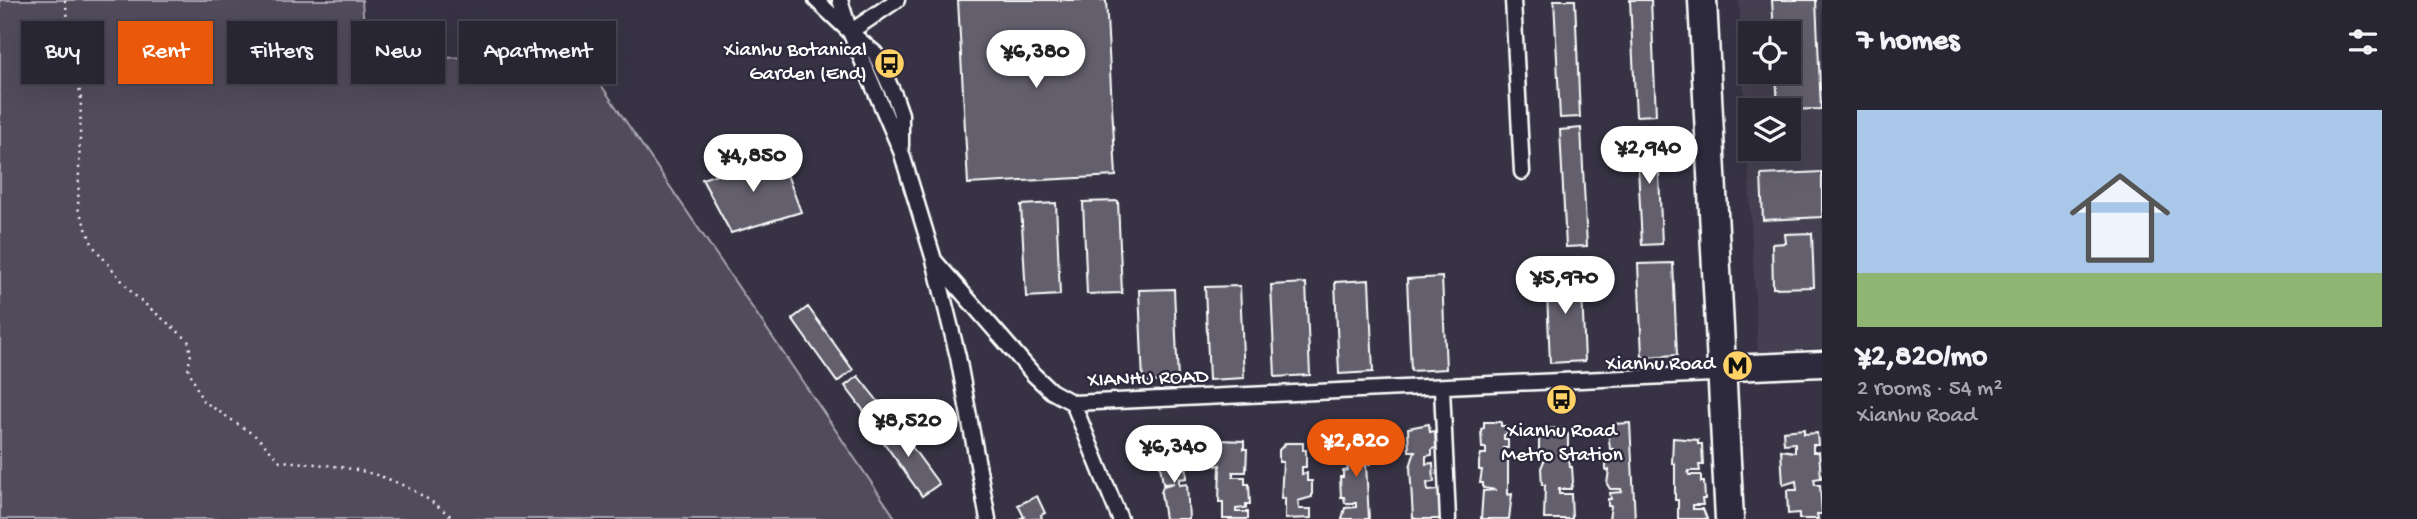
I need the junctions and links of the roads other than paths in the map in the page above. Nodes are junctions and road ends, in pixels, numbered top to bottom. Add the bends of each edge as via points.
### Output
1 (816, 0) edge
2 (840, 0) edge
3 (897, 0) edge
4 (1513, 0) edge
5 (1696, 0) edge
6 (1709, 0) edge
7 (850, 32) junction
8 (1522, 172) dead end
9 (934, 260) junction
10 (1822, 359) edge
11 (1822, 369) edge
12 (1724, 371) junction
13 (1442, 388) junction
14 (1073, 403) junction
15 (988, 519) edge
16 (1120, 519) edge
17 (1448, 519) edge
18 (1723, 519) edge
19 (1736, 519) edge

1 - 7 street, XIANHU ROAD
2 - 7 street
3 - 7 street
4 - 8 street
5 - 12 street
6 - 12 street
7 - 9 street, XIANHU ROAD via 901,151
9 - 14 street, XIANHU ROAD via 1034,375
9 - 15 street via 958,357
10 - 12 street, XIANHU ROAD
11 - 12 street, XIANHU ROAD
12 - 13 street, XIANHU ROAD
12 - 18 street
12 - 19 street
13 - 14 street, XIANHU ROAD
13 - 17 street
14 - 16 street

